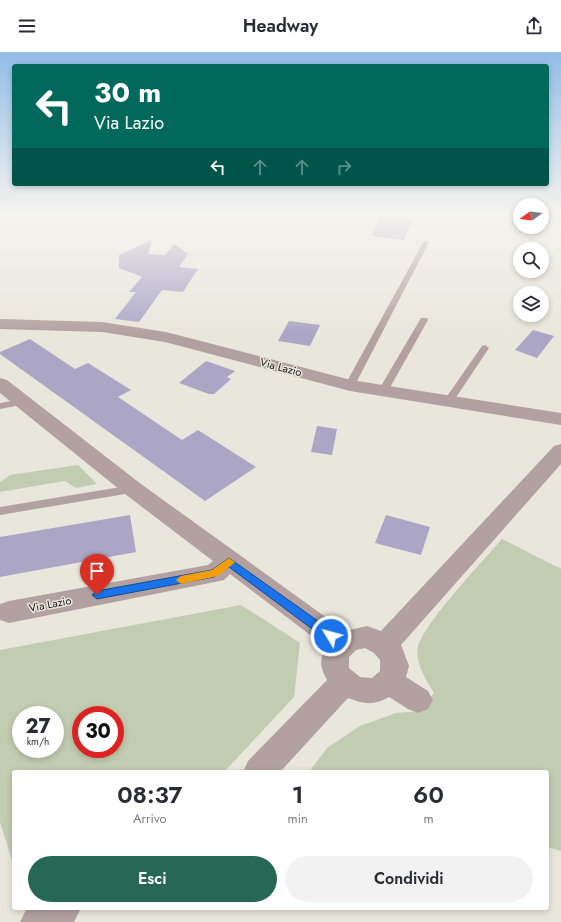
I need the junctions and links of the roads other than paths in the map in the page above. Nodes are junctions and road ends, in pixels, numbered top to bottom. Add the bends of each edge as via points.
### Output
1 (419, 256) edge
2 (424, 320) dead end
3 (0, 324) edge
4 (485, 348) dead end
5 (0, 384) edge
6 (350, 385) junction
7 (383, 391) junction
8 (23, 402) junction
9 (448, 402) junction
10 (0, 406) edge
11 (561, 419) edge
12 (561, 451) edge
13 (133, 489) junction
14 (0, 511) edge
15 (229, 562) junction
16 (9, 612) dead end
17 (342, 644) junction
18 (385, 645) junction
19 (344, 682) junction
20 (389, 682) junction
21 (418, 700) dead end
22 (261, 770) edge
23 (60, 910) edge
24 (38, 922) edge

1 - 6 lane
2 - 7 lane
3 - 6 street, Via Lazio via 102,327 166,337
4 - 9 lane
5 - 8 street
6 - 7 street, Via Lazio
7 - 9 street, Via Lazio
8 - 10 lane
8 - 13 street
9 - 11 street, Via Lazio
12 - 18 street
13 - 14 lane
13 - 15 street
15 - 16 street, Via Lazio via 214,573
15 - 17 street
17 - 18 street via 349,640 367,638
17 - 19 street via 334,659 338,675
18 - 20 street via 392,651 397,667
19 - 20 street via 353,688 373,690 382,688
19 - 22 street
20 - 21 street
23 - 24 street

